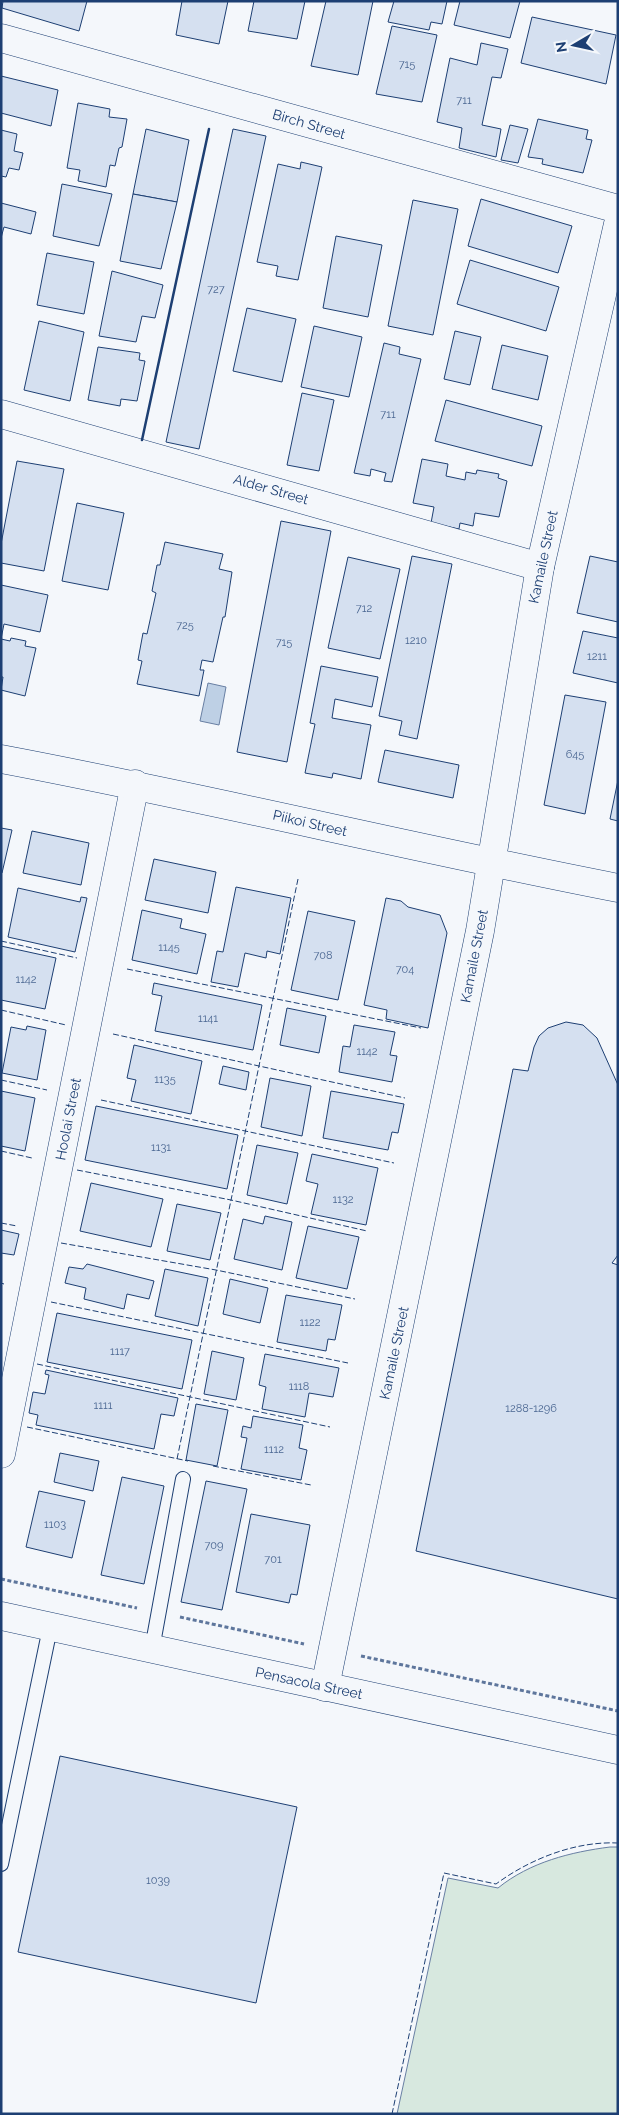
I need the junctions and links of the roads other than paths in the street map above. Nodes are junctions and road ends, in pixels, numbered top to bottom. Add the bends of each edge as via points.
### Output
1 (1, 38) edge
2 (618, 209) edge
3 (618, 224) edge
4 (1, 414) edge
5 (540, 567) junction
6 (1, 759) edge
7 (135, 784) junction
8 (490, 864) junction
9 (618, 888) edge
10 (1, 1454) edge
11 (182, 1479) dead end
12 (1, 1616) edge
13 (50, 1628) junction
14 (152, 1649) junction
15 (325, 1687) junction
16 (618, 1750) edge
17 (1, 1864) edge

1 - 2 street, Birch Street
3 - 5 street, Kamaile Street
4 - 5 street, Alder Street
5 - 8 street, Kamaile Street
6 - 7 street, Piikoi Street
7 - 8 street, Piikoi Street
7 - 10 street, Hoolai Street
8 - 9 street, Piikoi Street
8 - 15 street, Kamaile Street via 480,931
11 - 14 lane
12 - 13 street, Pensacola Street
13 - 14 street, Pensacola Street
13 - 17 lane
14 - 15 street, Pensacola Street
15 - 16 street, Pensacola Street

